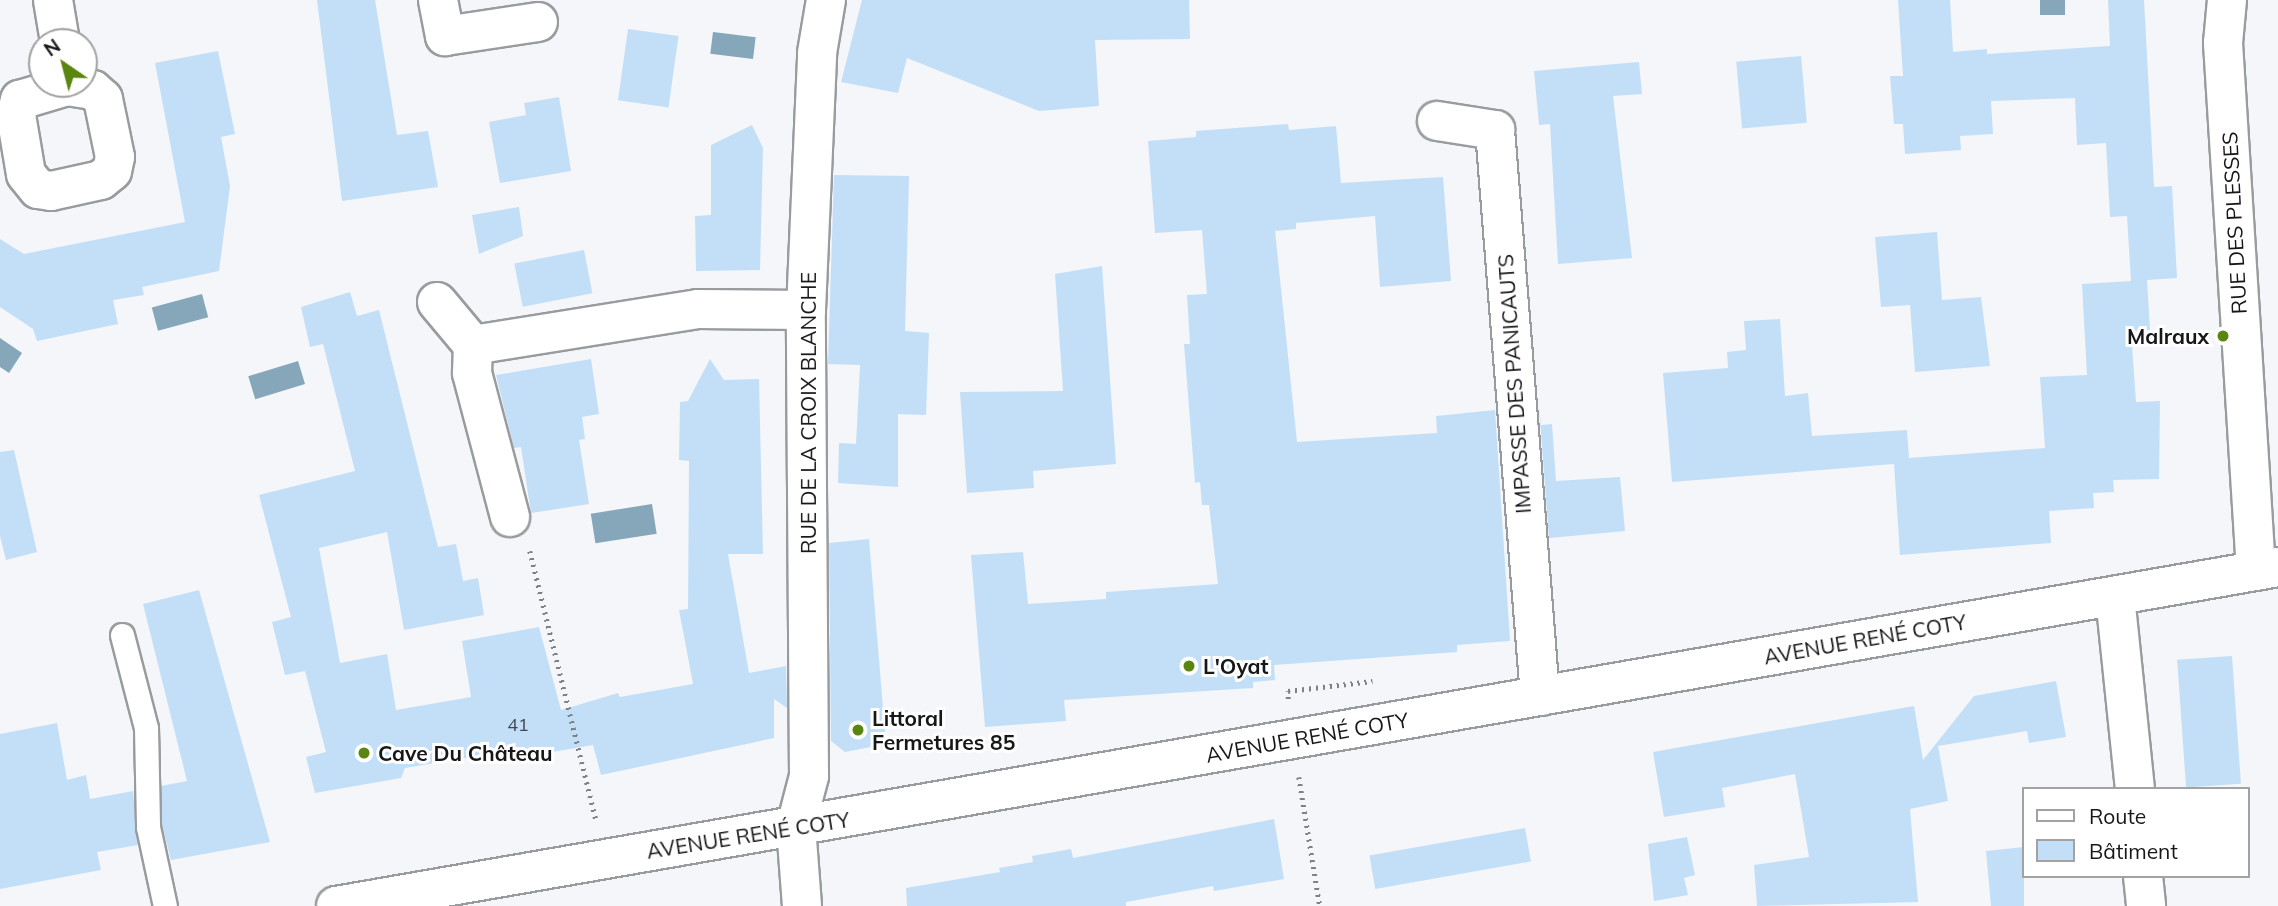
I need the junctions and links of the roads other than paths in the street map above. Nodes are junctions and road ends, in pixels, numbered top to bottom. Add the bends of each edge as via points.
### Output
1 (53, 0) edge
2 (438, 0) edge
3 (826, 0) edge
4 (2227, 0) edge
5 (538, 22) dead end
6 (58, 28) edge
7 (1437, 121) dead end
8 (437, 302) dead end
9 (806, 310) junction
10 (473, 345) junction
11 (510, 517) road end
12 (2267, 569) edge
13 (2115, 596) junction
14 (122, 635) dead end
15 (1540, 696) junction
16 (2135, 787) edge
17 (796, 825) junction
18 (2143, 878) edge
19 (165, 906) edge
20 (336, 906) edge
21 (802, 906) edge
22 (2146, 906) edge

1 - 6 street
2 - 5 street via 445,36
3 - 9 street, RUE DE LA CROIX BLANCHE via 817,52
4 - 12 street, RUE DES PLESSES via 2224,43
7 - 15 street, IMPASSE DES PANICAUTS via 1495,130
8 - 10 street
9 - 10 street via 698,309
9 - 17 street, RUE DE LA CROIX BLANCHE via 809,776
10 - 11 street via 472,373
12 - 13 street, AVENUE RENÉ COTY
13 - 15 street, AVENUE RENÉ COTY
13 - 16 street
14 - 19 lane via 146,728 148,827
15 - 17 street, AVENUE RENÉ COTY
17 - 20 street, AVENUE RENÉ COTY
17 - 21 street, RUE DE LA CROIX BLANCHE
18 - 22 street

